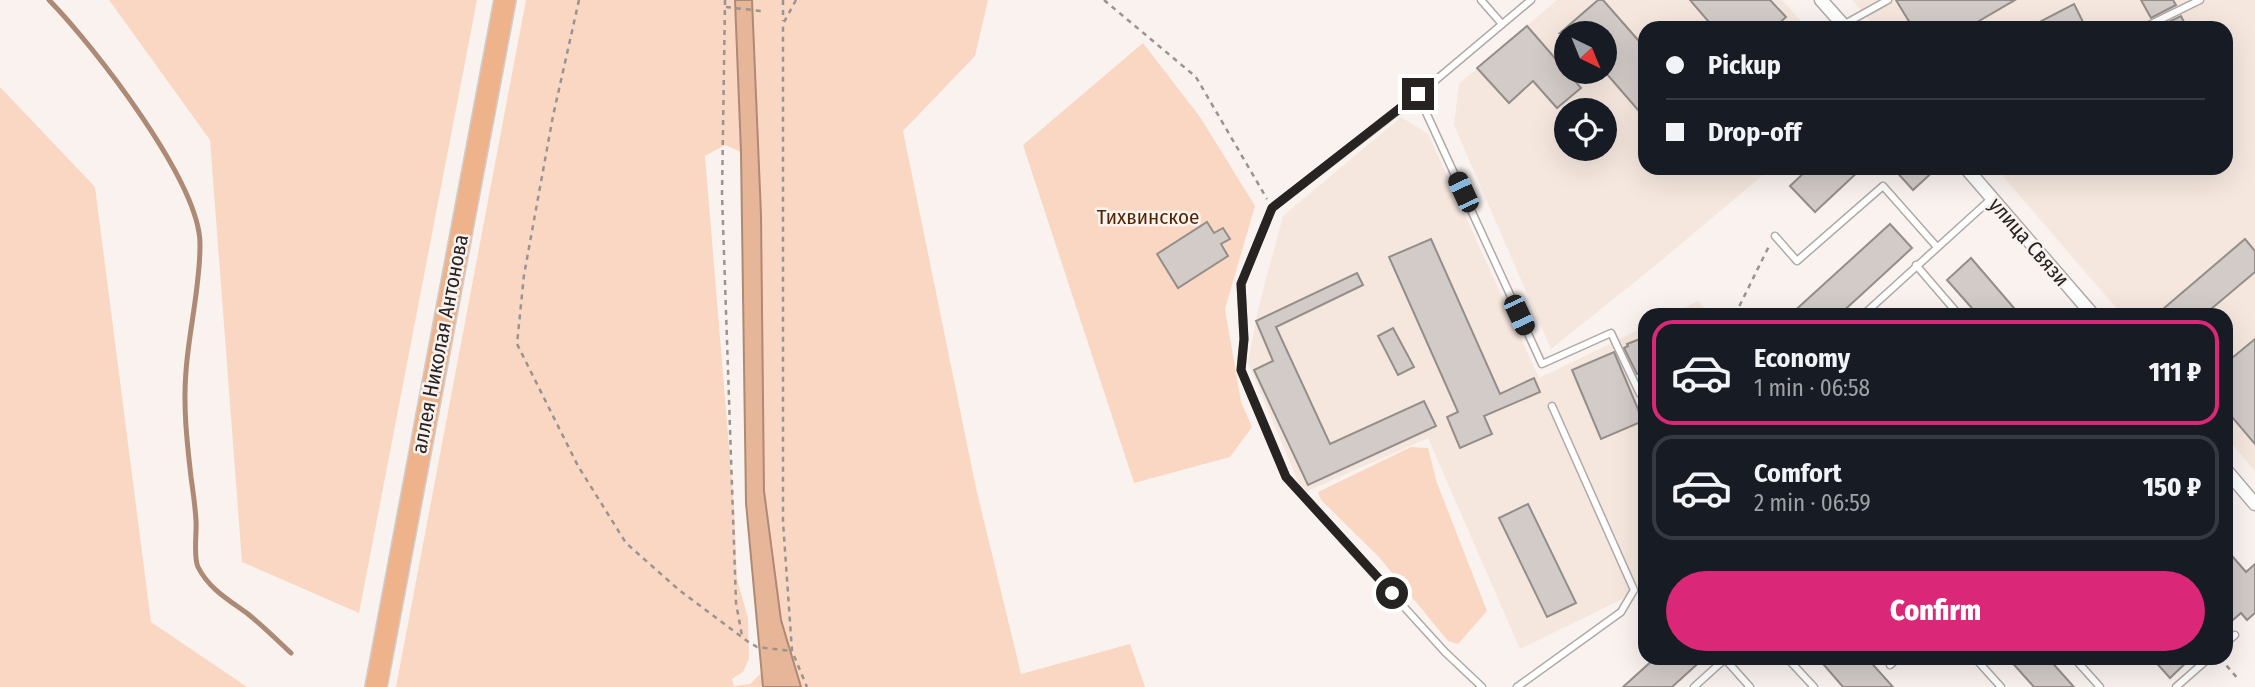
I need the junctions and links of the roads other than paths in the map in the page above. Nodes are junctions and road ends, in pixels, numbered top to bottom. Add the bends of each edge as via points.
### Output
1 (505, 0) edge
2 (1481, 0) edge
3 (1531, 0) edge
4 (1821, 0) edge
5 (1888, 0) edge
6 (2200, 0) edge
7 (1840, 21) edge
8 (1855, 21) edge
9 (2157, 21) edge
10 (1502, 24) junction
11 (1418, 94) junction
12 (1972, 175) edge
13 (1992, 198) junction
14 (1774, 236) road end
15 (1937, 247) junction
16 (1916, 265) junction
17 (1870, 308) edge
18 (1953, 308) edge
19 (2086, 308) edge
20 (1638, 390) edge
21 (1552, 406) dead end
22 (2233, 478) edge
23 (2255, 504) edge
24 (1718, 665) edge
25 (1730, 665) edge
26 (1794, 665) edge
27 (1983, 665) edge
28 (2080, 665) edge
29 (2201, 665) edge
30 (376, 687) edge
31 (1482, 687) edge
32 (1517, 687) edge
33 (1694, 687) edge
34 (1750, 687) edge
35 (1814, 687) edge
36 (2001, 687) edge
37 (2100, 687) edge
38 (2176, 687) edge

1 - 30 main road, аллея Николая Антонова
2 - 10 lane
3 - 10 lane
4 - 7 street
5 - 8 lane
6 - 9 lane
10 - 11 lane
11 - 20 lane via 1542,364 1611,333
11 - 31 lane via 1272,208 1241,284 1241,370 1286,477
12 - 13 street, улица Связи
13 - 15 lane
13 - 19 street, улица Связи
14 - 15 lane via 1797,261 1883,186
15 - 16 lane
16 - 17 lane
16 - 18 lane
21 - 32 lane via 1634,590 1620,612
22 - 23 street
24 - 33 lane
25 - 34 lane
26 - 35 lane
27 - 36 lane
28 - 37 lane
29 - 38 lane

